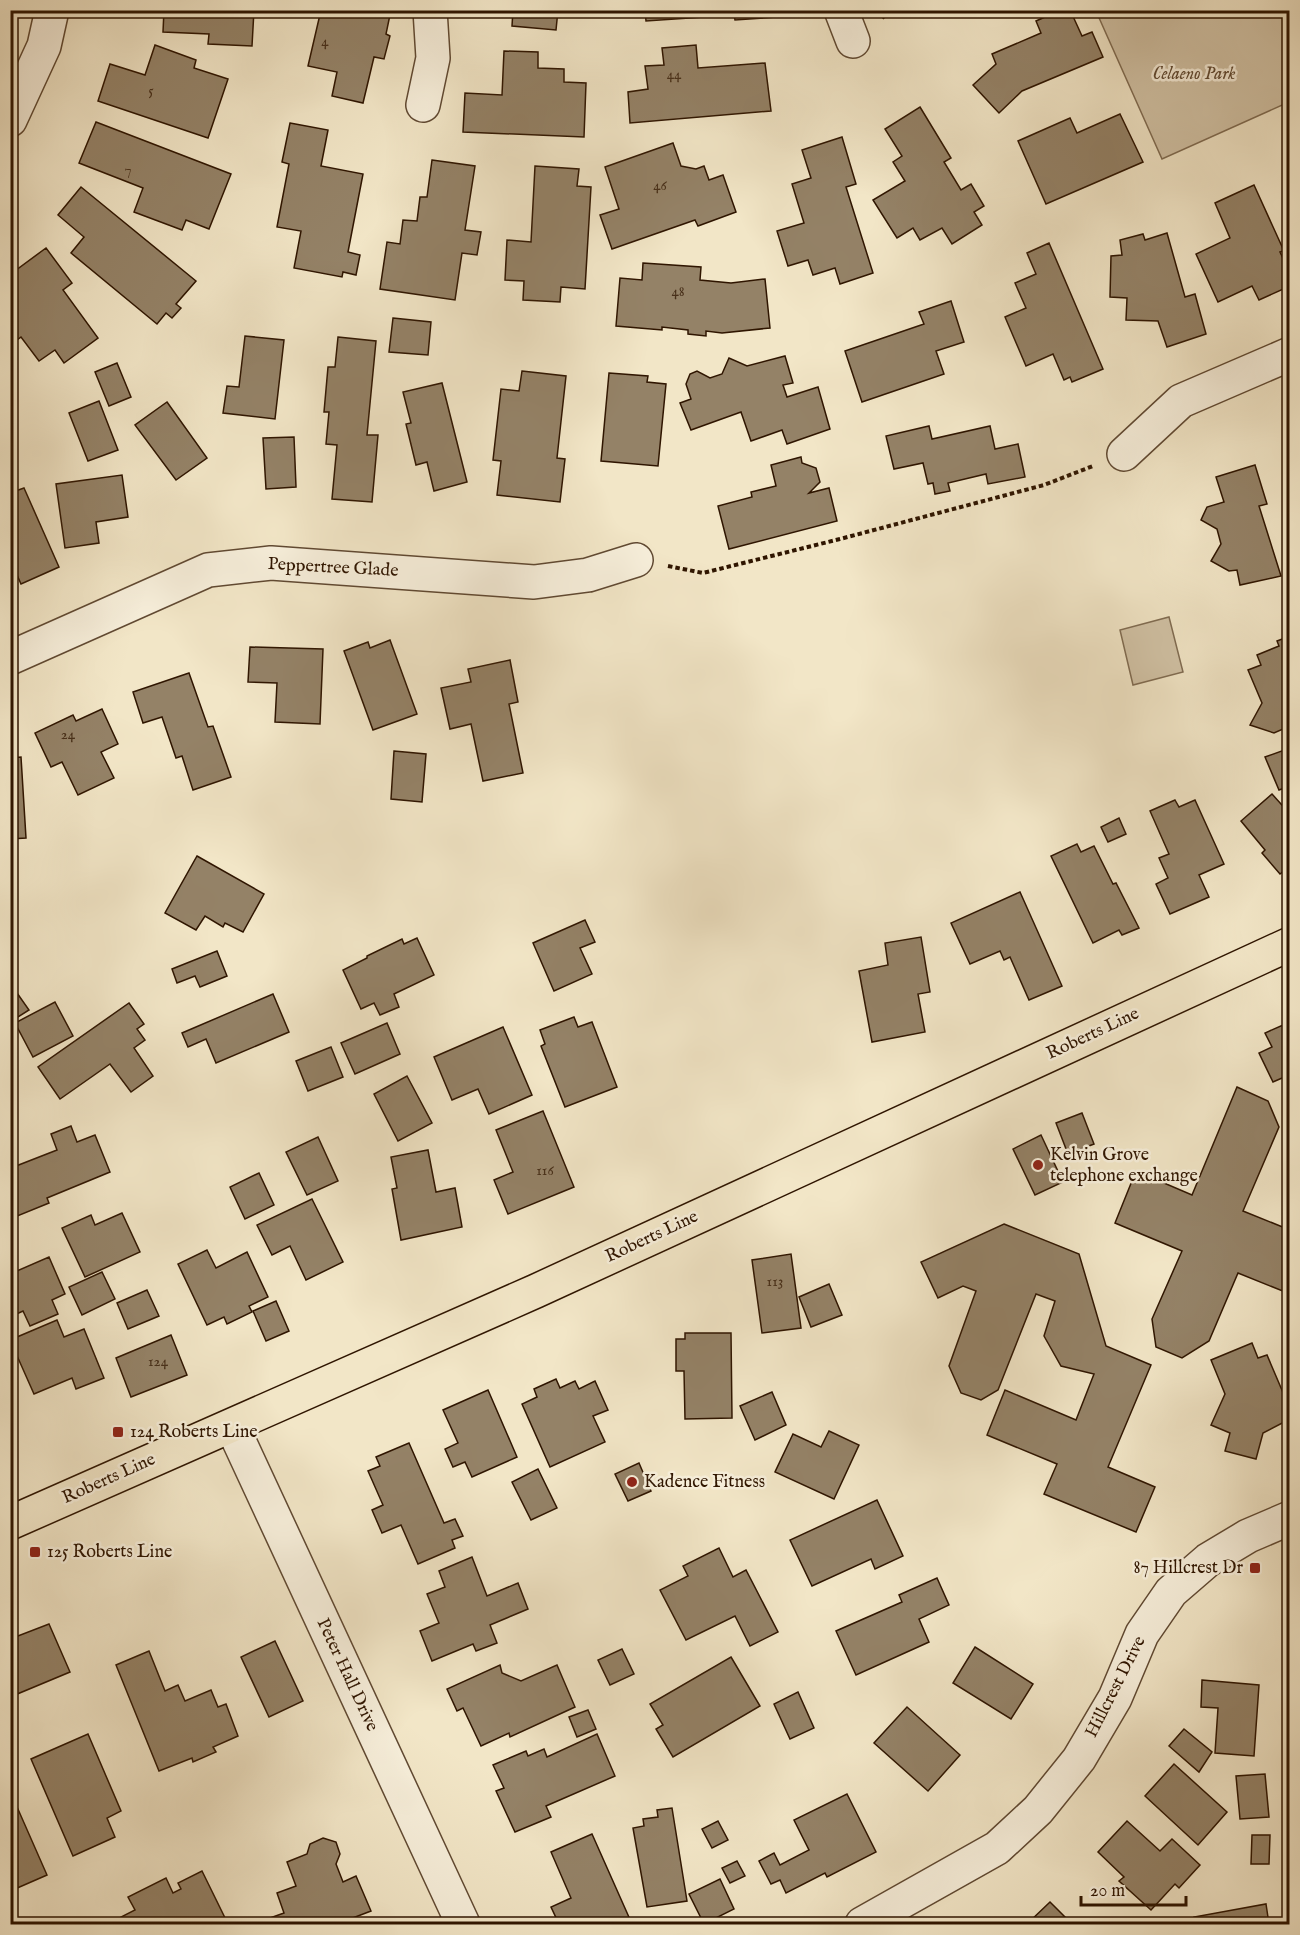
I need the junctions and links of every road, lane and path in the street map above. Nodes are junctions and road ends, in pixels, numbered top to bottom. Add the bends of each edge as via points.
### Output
1 (52, 10) edge
2 (430, 10) edge
3 (841, 10) edge
4 (853, 40) dead end
5 (423, 105) dead end
6 (10, 120) edge
7 (1290, 354) edge
8 (1124, 454) joint
9 (636, 560) joint
10 (10, 658) edge
11 (1290, 944) edge
12 (232, 1425) junction
13 (1290, 1518) edge
14 (10, 1523) edge
15 (463, 1924) edge
16 (862, 1924) edge

1 - 6 street via 44,46
2 - 5 street via 433,58
3 - 4 street
7 - 8 street via 1181,401
8 - 9 path via 1044,484 703,573
9 - 10 street, Peppertree Glade via 588,575 534,582 271,562 208,570
11 - 12 main road, Roberts Line via 536,1291
12 - 14 main road, Roberts Line
12 - 15 street, Peter Hall Drive
13 - 16 street, Hillcrest Drive via 1248,1536 1208,1560 1171,1592 1142,1634 1115,1698 1079,1759 1038,1810 997,1848

